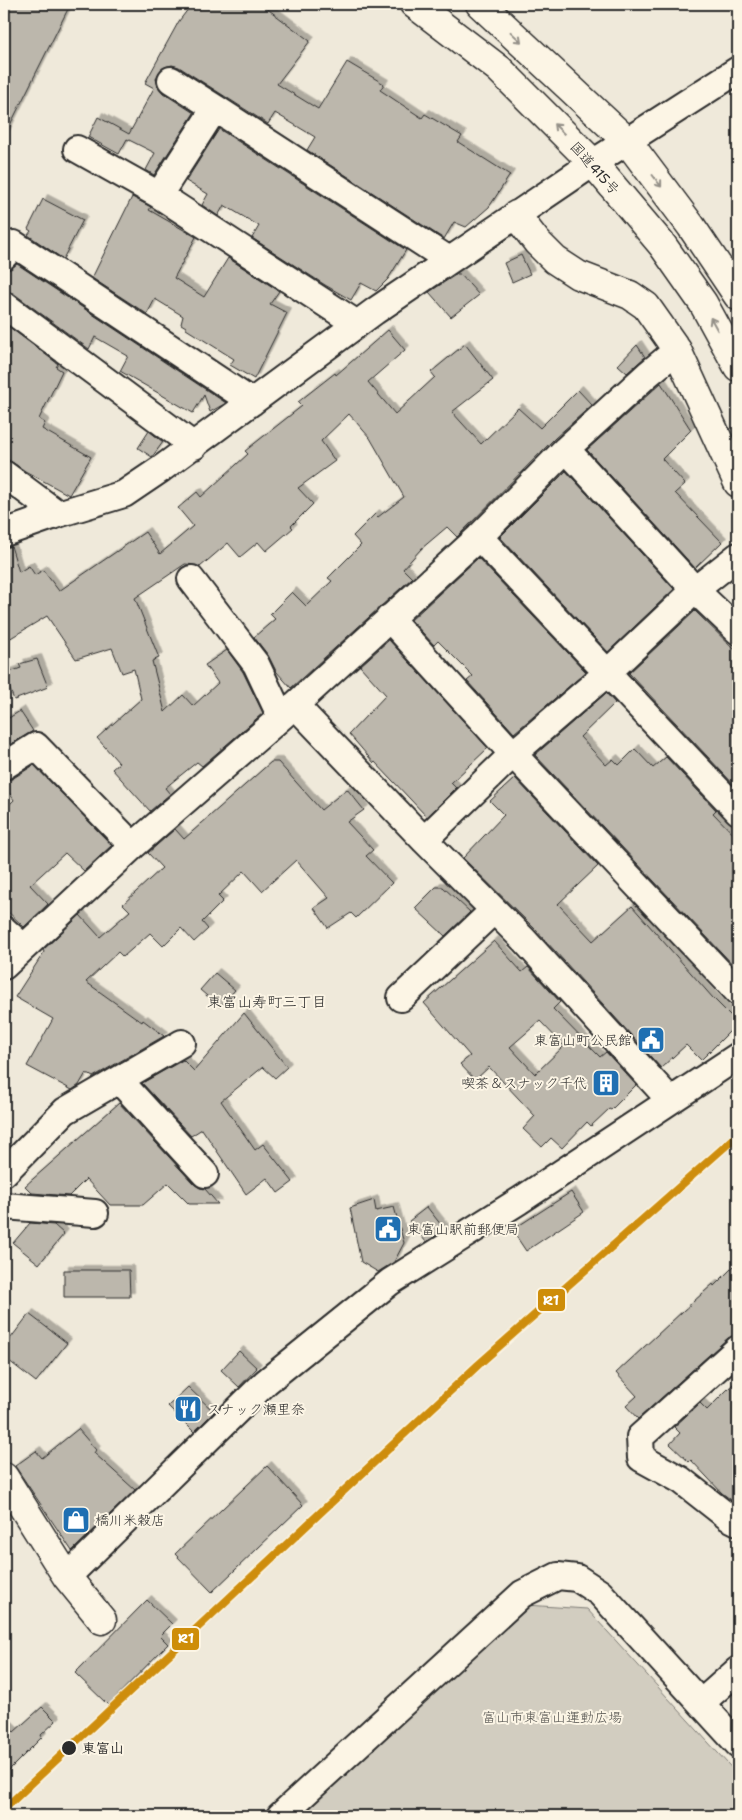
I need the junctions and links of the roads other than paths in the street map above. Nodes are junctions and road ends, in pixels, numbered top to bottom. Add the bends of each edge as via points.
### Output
1 (414, 4) edge
2 (480, 4) edge
3 (738, 70) edge
4 (171, 80) dead end
5 (215, 108) junction
6 (628, 142) junction
7 (77, 149) dead end
8 (593, 163) junction
9 (159, 195) junction
10 (516, 215) junction
11 (4, 256) edge
12 (449, 260) junction
13 (738, 296) edge
14 (4, 305) edge
15 (357, 324) junction
16 (678, 350) junction
17 (738, 367) edge
18 (252, 402) junction
19 (194, 446) junction
20 (566, 449) junction
21 (4, 474) edge
22 (738, 483) edge
23 (58, 514) junction
24 (4, 533) edge
25 (479, 537) junction
26 (738, 556) edge
27 (192, 579) dead end
28 (695, 590) junction
29 (389, 618) junction
30 (738, 631) edge
31 (608, 673) junction
32 (288, 711) junction
33 (513, 754) junction
34 (4, 766) edge
35 (738, 810) edge
36 (424, 840) junction
37 (133, 846) junction
38 (494, 910) junction
39 (4, 930) edge
40 (23, 947) junction
41 (4, 966) edge
42 (738, 992) edge
43 (401, 998) dead end
44 (182, 1043) dead end
45 (738, 1056) edge
46 (119, 1080) junction
47 (670, 1100) junction
48 (4, 1173) edge
49 (205, 1174) dead end
50 (4, 1206) edge
51 (95, 1213) dead end
52 (738, 1349) edge
53 (4, 1476) edge
54 (738, 1522) edge
55 (67, 1577) junction
56 (102, 1620) dead end
57 (738, 1670) edge
58 (700, 1703) junction
59 (738, 1744) edge
60 (280, 1816) edge

8 -> 1 main road, 国道415号 via 499,69
2 -> 6 main road
3 - 6 street
4 - 5 street
5 - 9 street
5 - 12 street
6 - 8 street
6 -> 13 main road
7 - 9 street
8 - 10 street
17 -> 8 main road, 国道415号 via 703,303 663,246
9 - 15 street
10 - 12 street
10 - 16 main road via 554,260 578,275 630,295 646,306
11 - 18 street via 14,244
12 - 15 street
14 - 19 street
15 - 18 street
16 - 20 street
16 - 22 main road
18 - 19 street
19 - 23 street via 124,494
20 - 25 street
20 - 28 street
21 - 23 street
23 - 24 street
25 - 29 street
25 - 31 street
26 - 28 street
27 - 32 street
28 - 30 street
28 - 31 street
29 - 32 street
29 - 33 street
31 - 33 street
31 - 35 street
32 - 36 street
32 - 37 street
33 - 36 street
33 - 42 street
34 - 37 street via 36,746
36 - 38 street
37 - 40 street
38 - 43 street
38 - 47 street
39 - 40 street
40 - 41 street
44 - 46 street
45 - 47 street
46 - 48 street via 64,1111
46 - 49 street
47 - 55 street via 390,1282 266,1382
50 - 51 street
52 - 54 street via 640,1437 641,1458 681,1480
53 - 55 main road
55 - 56 main road
57 - 58 street
58 - 59 street
58 - 60 street via 600,1593 577,1578 558,1576 522,1594

